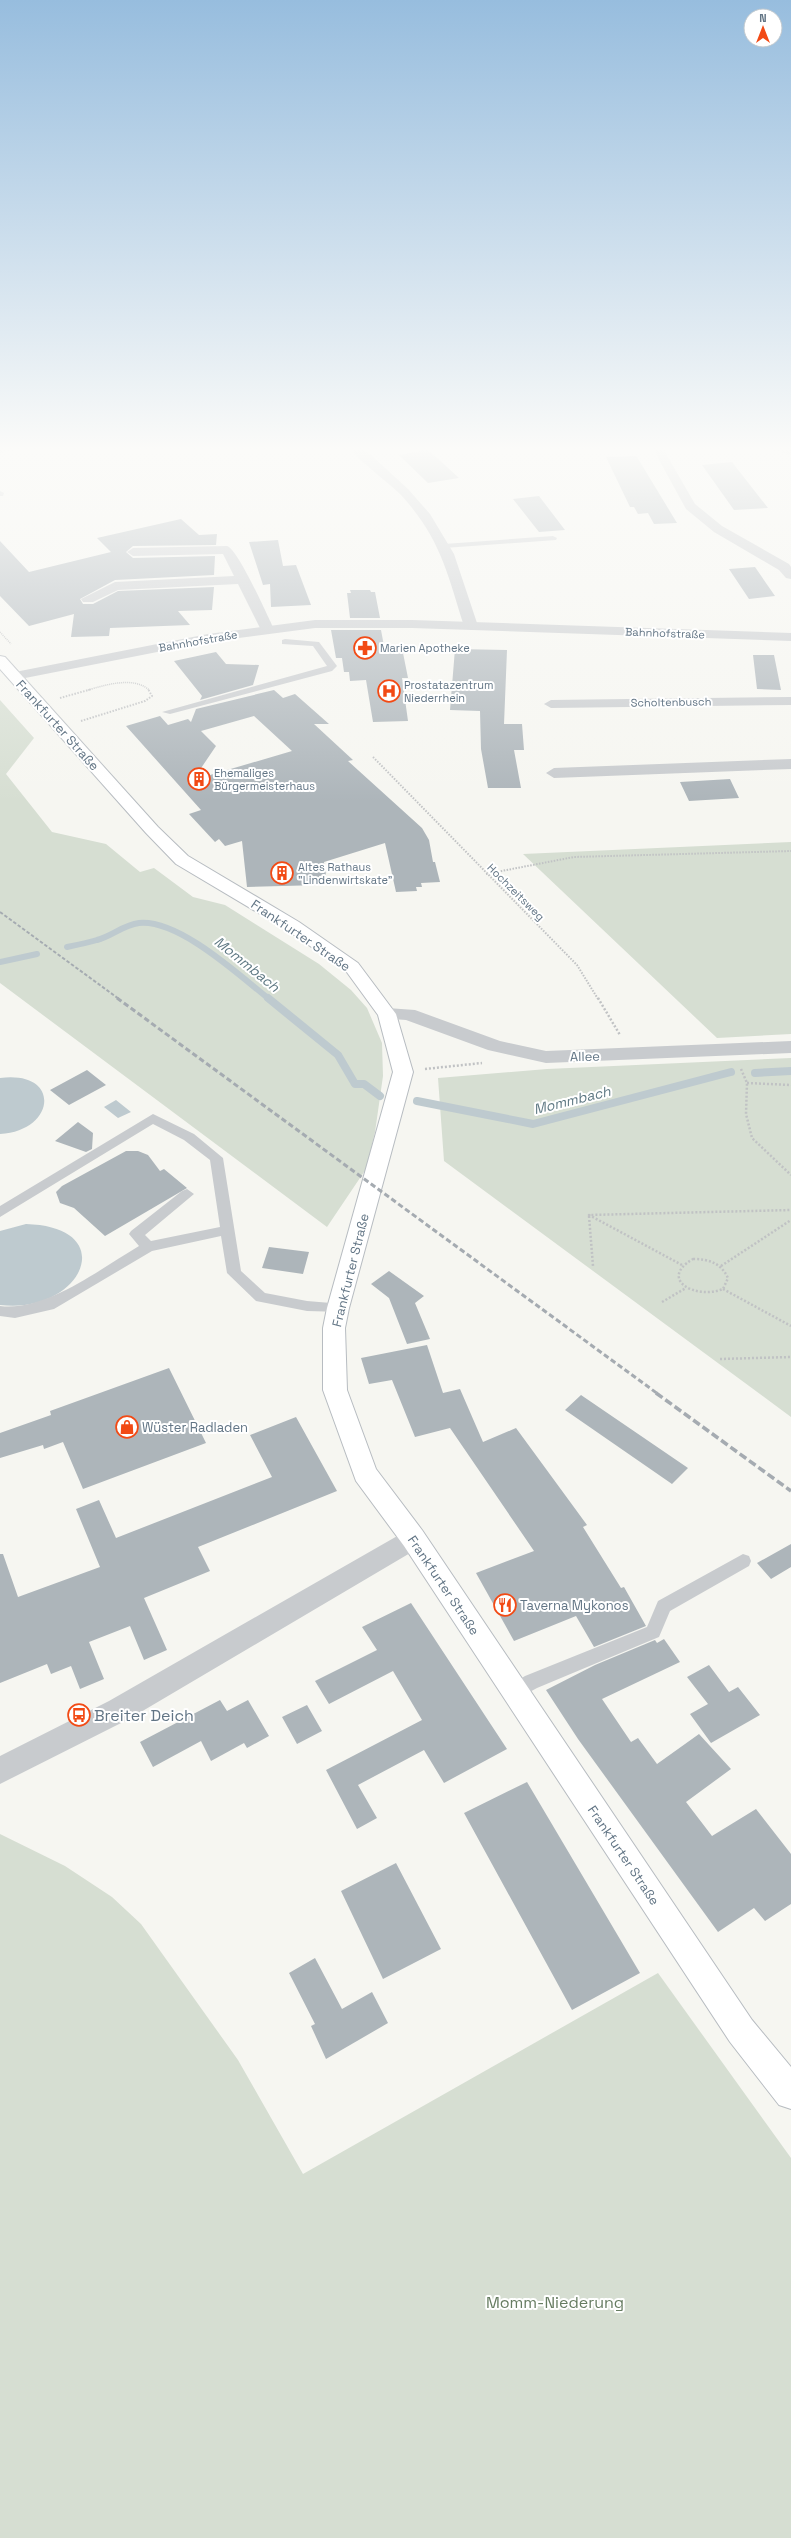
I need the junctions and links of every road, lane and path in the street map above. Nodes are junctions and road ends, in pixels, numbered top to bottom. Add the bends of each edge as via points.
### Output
1 (235, 565) edge
2 (451, 565) edge
3 (243, 580) junction
4 (88, 598) dead end
5 (471, 626) junction
6 (267, 629) junction
7 (0, 632) edge
8 (791, 638) edge
9 (285, 642) dead end
10 (0, 660) edge
11 (35, 671) junction
12 (15, 676) junction
13 (60, 698) junction
14 (791, 701) edge
15 (65, 704) dead end
16 (551, 704) dead end
17 (166, 712) dead end
18 (75, 715) dead end
19 (80, 721) junction
20 (84, 726) dead end
21 (373, 757) dead end
22 (791, 764) edge
23 (554, 774) dead end
24 (791, 851) edge
25 (486, 874) junction
26 (387, 1014) junction
27 (791, 1047) edge
28 (626, 1055) junction
29 (791, 1085) edge
30 (791, 1175) edge
31 (187, 1194) dead end
32 (791, 1210) edge
33 (0, 1212) edge
34 (589, 1215) junction
35 (791, 1220) edge
36 (228, 1230) junction
37 (148, 1247) junction
38 (682, 1265) junction
39 (593, 1266) dead end
40 (721, 1266) junction
41 (686, 1288) junction
42 (723, 1289) junction
43 (662, 1302) dead end
44 (338, 1308) junction
45 (0, 1311) edge
46 (791, 1326) edge
47 (791, 1357) edge
48 (720, 1359) dead end
49 (413, 1538) junction
50 (743, 1561) dead end
51 (516, 1692) junction
52 (0, 1771) edge
53 (791, 2093) edge

1 - 3 street
2 - 5 street
3 - 4 street via 115,586
3 - 6 street
5 - 6 street, Bahnhofstraße via 350,623
5 - 8 street, Bahnhofstraße
6 - 11 street, Bahnhofstraße
7 - 11 path
9 - 17 lane via 316,644 332,666 329,669
10 - 12 main road, Frankfurter Straße
11 - 12 street, Bahnhofstraße
11 - 13 path
12 - 26 main road, Frankfurter Straße via 152,830 182,860 293,926 352,967
13 - 15 path
13 - 19 path via 121,683 142,685 152,696 145,701
14 - 16 street, Scholtenbusch
18 - 19 path
19 - 20 path
21 - 25 path, Hochzeitsweg
22 - 23 street
24 - 25 path via 574,857
25 - 28 path, Hochzeitsweg via 577,966 619,1033
26 - 28 street, Allee via 408,1014 495,1046 546,1057
26 - 44 main road, Frankfurter Straße via 403,1072
27 - 28 street, Allee
29 - 30 path via 747,1083 746,1114 752,1138
31 - 37 lane via 136,1234
32 - 34 path
33 - 36 lane via 153,1118 190,1137 216,1158
34 - 38 path
34 - 39 path
35 - 40 path
36 - 37 lane
36 - 44 lane via 234,1273 261,1296 307,1306
37 - 45 lane via 49,1305 15,1313
38 - 40 path via 693,1259 700,1259
38 - 41 path via 678,1276
40 - 42 path via 728,1278
41 - 42 path via 692,1292 705,1294 717,1293
41 - 43 path
42 - 46 path
44 - 49 main road, Frankfurter Straße via 334,1328 335,1390 365,1474
47 - 48 path
49 - 51 main road, Frankfurter Straße
49 - 52 street via 119,1710
50 - 51 lane via 664,1606 653,1632 531,1682
51 - 53 main road, Frankfurter Straße via 741,2031

